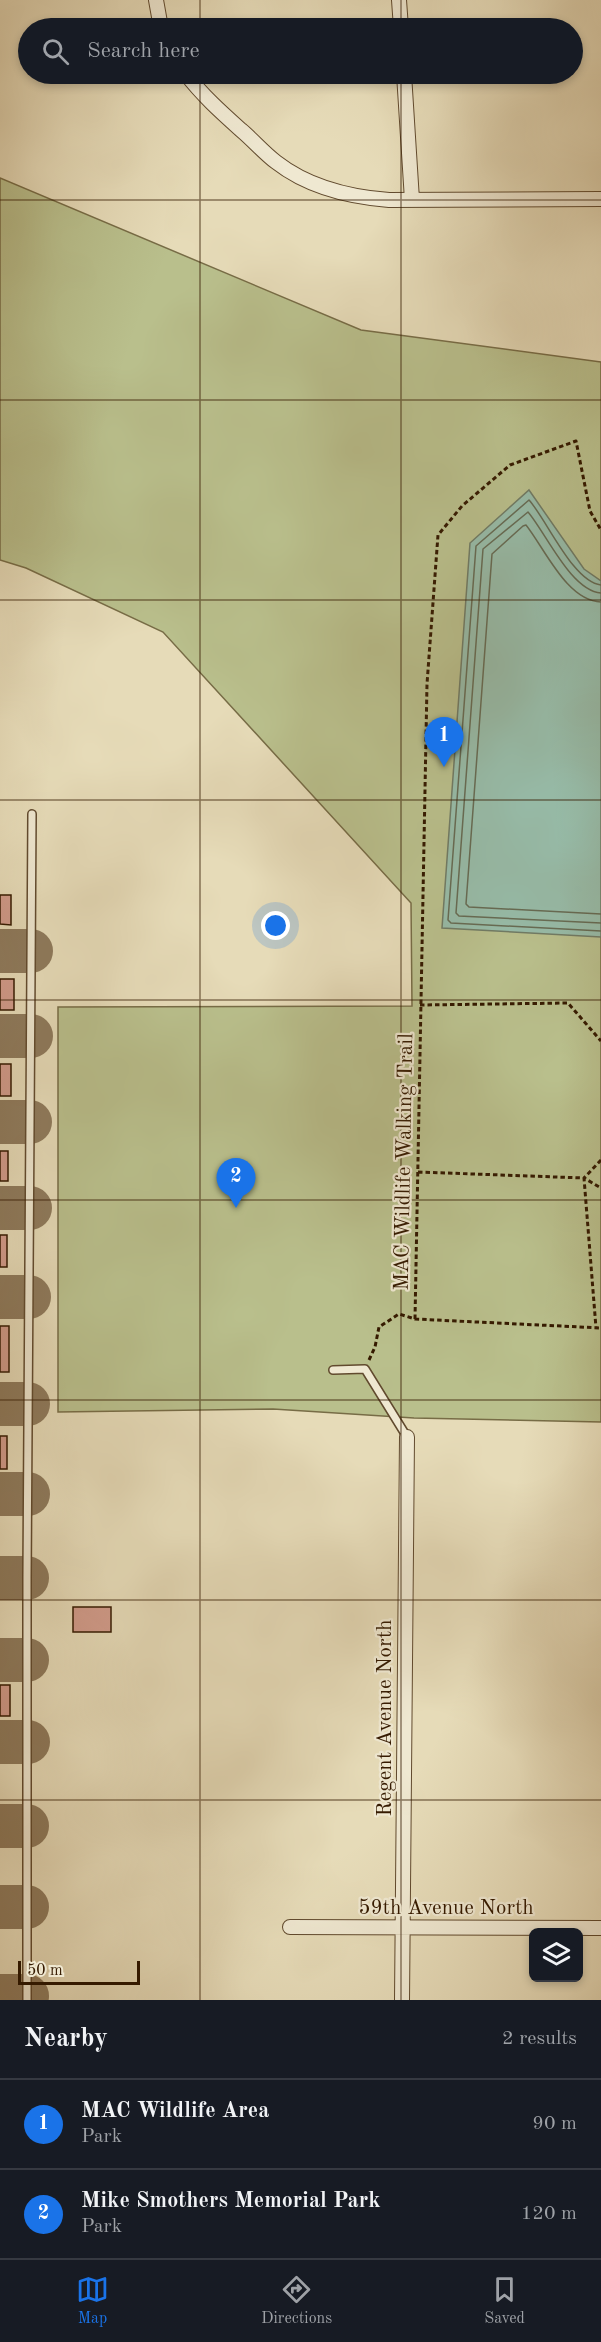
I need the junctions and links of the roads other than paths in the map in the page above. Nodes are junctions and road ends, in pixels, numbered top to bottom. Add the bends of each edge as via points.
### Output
1 (156, 0) edge
2 (399, 0) edge
3 (159, 18) edge
4 (400, 18) edge
5 (195, 84) edge
6 (405, 84) edge
7 (601, 199) edge
8 (412, 200) junction
9 (32, 814) dead end
10 (333, 1370) dead end
11 (407, 1437) joint
12 (290, 1927) dead end
13 (403, 1928) junction
14 (601, 1928) edge
15 (27, 2000) edge
16 (402, 2000) edge

1 - 3 street
2 - 4 street
5 - 8 street via 268,155 302,178 359,198
6 - 8 street
7 - 8 street
9 - 15 lane
10 - 11 lane via 365,1370
11 - 13 street, Regent Avenue North
12 - 13 street, 59th Avenue North
13 - 14 street, 59th Avenue North
13 - 16 street, Regent Avenue North

